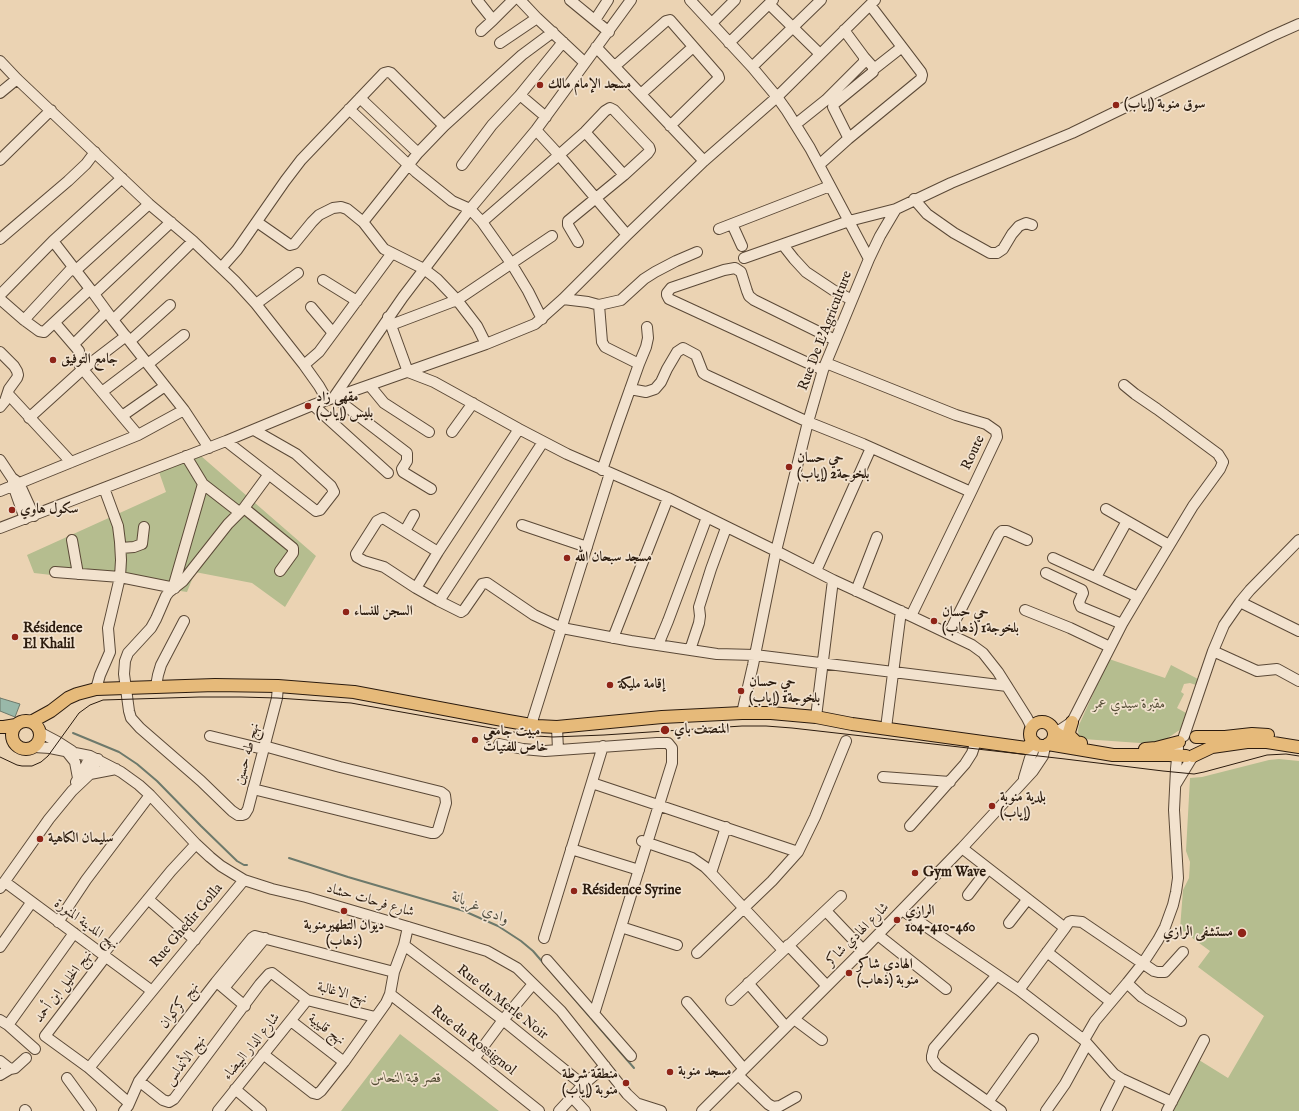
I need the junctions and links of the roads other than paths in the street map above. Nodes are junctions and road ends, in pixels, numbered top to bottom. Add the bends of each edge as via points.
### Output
1 (513, 0) edge
2 (520, 0) edge
3 (570, 0) edge
4 (608, 0) edge
5 (631, 0) edge
6 (690, 0) edge
7 (735, 0) edge
8 (821, 0) edge
9 (480, 1) edge
10 (771, 2) edge
11 (873, 2) edge
12 (701, 4) edge
13 (537, 18) junction
14 (493, 20) junction
15 (595, 20) junction
16 (712, 23) junction
17 (1299, 24) edge
18 (792, 28) junction
19 (844, 30) junction
20 (481, 31) dead end
21 (553, 32) junction
22 (609, 32) junction
23 (500, 42) dead end
24 (562, 42) junction
25 (729, 43) junction
26 (596, 47) junction
27 (693, 47) junction
28 (902, 47) junction
29 (820, 54) junction
30 (864, 58) junction
31 (0, 61) edge
32 (585, 63) junction
33 (615, 66) junction
34 (752, 67) junction
35 (874, 70) junction
36 (17, 79) junction
37 (0, 93) edge
38 (640, 94) junction
39 (520, 95) junction
40 (777, 97) junction
41 (360, 98) junction
42 (829, 103) junction
43 (349, 109) junction
44 (51, 110) junction
45 (546, 117) junction
46 (796, 124) junction
47 (444, 126) junction
48 (670, 126) junction
49 (536, 130) junction
50 (585, 132) junction
51 (848, 139) junction
52 (95, 152) junction
53 (418, 153) junction
54 (560, 155) junction
55 (0, 160) edge
56 (704, 161) junction
57 (408, 165) junction
58 (462, 165) dead end
59 (819, 165) junction
60 (624, 175) junction
61 (122, 178) junction
62 (830, 186) junction
63 (596, 198) junction
64 (914, 199) junction
65 (148, 204) junction
66 (470, 209) junction
67 (896, 209) junction
68 (849, 220) junction
69 (172, 222) junction
70 (257, 222) junction
71 (363, 222) junction
72 (482, 222) junction
73 (732, 224) junction
74 (1032, 224) dead end
75 (718, 229) dead end
76 (627, 234) junction
77 (552, 236) dead end
78 (0, 239) edge
79 (193, 240) junction
80 (53, 241) junction
81 (578, 242) dead end
82 (783, 244) junction
83 (742, 246) dead end
84 (696, 252) dead end
85 (392, 253) junction
86 (744, 258) dead end
87 (869, 259) junction
88 (511, 263) junction
89 (222, 267) junction
90 (74, 269) junction
91 (424, 269) junction
92 (298, 273) dead end
93 (323, 280) dead end
94 (92, 292) junction
95 (0, 295) edge
96 (0, 299) edge
97 (563, 299) junction
98 (457, 300) junction
99 (852, 300) junction
100 (357, 301) junction
101 (170, 304) dead end
102 (256, 304) junction
103 (599, 305) junction
104 (311, 307) dead end
105 (106, 312) junction
106 (542, 319) junction
107 (24, 320) junction
108 (113, 320) junction
109 (390, 321) junction
110 (55, 323) junction
111 (647, 327) dead end
112 (333, 334) junction
113 (184, 335) dead end
114 (128, 339) junction
115 (835, 340) junction
116 (74, 344) junction
117 (486, 344) junction
118 (0, 352) edge
119 (146, 362) junction
120 (639, 364) junction
121 (304, 365) junction
122 (824, 366) junction
123 (83, 369) junction
124 (408, 372) junction
125 (1124, 385) dead end
126 (165, 386) junction
127 (370, 386) junction
128 (630, 389) junction
129 (102, 392) junction
130 (8, 394) junction
131 (330, 399) junction
132 (473, 403) junction
133 (313, 405) junction
134 (0, 407) edge
135 (184, 410) junction
136 (122, 416) junction
137 (30, 418) junction
138 (808, 422) junction
139 (254, 430) junction
140 (519, 430) junction
141 (429, 432) dead end
142 (452, 432) dead end
143 (138, 435) junction
144 (226, 441) junction
145 (543, 442) junction
146 (209, 448) junction
147 (872, 448) junction
148 (186, 456) junction
149 (0, 460) edge
150 (70, 462) junction
151 (606, 472) junction
152 (388, 473) dead end
153 (269, 474) junction
154 (15, 482) junction
155 (203, 484) junction
156 (104, 488) junction
157 (431, 489) dead end
158 (0, 491) edge
159 (971, 492) junction
160 (668, 498) junction
161 (1106, 509) dead end
162 (241, 510) junction
163 (414, 515) dead end
164 (707, 517) junction
165 (29, 518) junction
166 (1127, 521) junction
167 (522, 525) dead end
168 (144, 527) dead end
169 (0, 528) edge
170 (726, 528) junction
171 (405, 531) junction
172 (878, 537) dead end
173 (72, 540) dead end
174 (1027, 540) dead end
175 (1299, 540) edge
176 (1169, 545) junction
177 (587, 547) junction
178 (121, 548) junction
179 (776, 551) junction
180 (438, 552) junction
181 (280, 571) dead end
182 (816, 571) junction
183 (55, 572) dead end
184 (1046, 573) dead end
185 (78, 574) junction
186 (120, 577) junction
187 (1056, 577) junction
188 (1096, 577) junction
189 (833, 580) junction
190 (174, 588) junction
191 (416, 588) junction
192 (856, 591) junction
193 (1138, 597) junction
194 (439, 601) junction
195 (1240, 602) junction
196 (1025, 610) dead end
197 (900, 611) junction
198 (912, 616) junction
199 (184, 621) dead end
200 (1122, 624) junction
201 (562, 628) junction
202 (1299, 631) edge
203 (949, 634) junction
204 (612, 638) junction
205 (658, 645) junction
206 (1110, 647) junction
207 (690, 650) junction
208 (1213, 651) junction
209 (755, 655) junction
210 (822, 664) junction
211 (892, 672) junction
212 (1299, 681) edge
213 (156, 686) junction
214 (278, 686) junction
215 (1007, 686) junction
216 (126, 688) junction
217 (96, 689) junction
218 (51, 711) junction
219 (742, 713) junction
220 (816, 717) junction
221 (31, 722) junction
222 (1072, 722) junction
223 (16, 725) junction
224 (531, 725) junction
225 (0, 727) edge
226 (557, 727) junction
227 (886, 728) junction
228 (1053, 731) junction
229 (40, 732) junction
230 (0, 735) edge
231 (210, 736) dead end
232 (1035, 738) junction
233 (1299, 739) edge
234 (846, 741) dead end
235 (976, 741) junction
236 (13, 742) junction
237 (1077, 742) junction
238 (1186, 743) junction
239 (499, 744) dead end
240 (603, 746) junction
241 (1010, 746) junction
242 (34, 747) junction
243 (264, 747) junction
244 (1299, 747) edge
245 (558, 750) junction
246 (70, 752) junction
247 (94, 757) junction
248 (116, 769) junction
249 (90, 774) junction
250 (78, 778) junction
251 (883, 778) dead end
252 (592, 782) junction
253 (950, 782) junction
254 (1022, 783) junction
255 (1175, 786) junction
256 (253, 789) junction
257 (72, 791) junction
258 (150, 795) junction
259 (657, 804) junction
260 (910, 826) dead end
261 (726, 827) junction
262 (645, 842) junction
263 (196, 844) junction
264 (962, 848) junction
265 (571, 849) junction
266 (798, 852) junction
267 (988, 869) junction
268 (636, 870) junction
269 (711, 872) junction
270 (244, 880) junction
271 (2, 885) edge
272 (968, 895) dead end
273 (842, 896) dead end
274 (148, 899) junction
275 (1027, 900) junction
276 (31, 903) junction
277 (744, 908) junction
278 (902, 910) junction
279 (826, 911) junction
280 (58, 922) junction
281 (1009, 923) dead end
282 (408, 927) junction
283 (621, 927) junction
284 (1065, 928) junction
285 (74, 933) junction
286 (878, 935) junction
287 (544, 938) dead end
288 (194, 940) junction
289 (677, 944) dead end
290 (404, 945) junction
291 (0, 947) edge
292 (785, 947) junction
293 (863, 950) junction
294 (1047, 952) junction
295 (1183, 952) dead end
296 (697, 953) dead end
297 (104, 955) junction
298 (547, 960) dead end
299 (1143, 963) junction
300 (394, 972) junction
301 (996, 975) junction
302 (748, 983) junction
303 (533, 984) junction
304 (1127, 984) junction
305 (220, 985) junction
306 (827, 986) junction
307 (946, 989) dead end
308 (1019, 990) junction
309 (152, 991) junction
310 (390, 994) junction
311 (307, 1000) junction
312 (731, 1000) dead end
313 (687, 1002) dead end
314 (1110, 1002) junction
315 (245, 1006) junction
316 (592, 1012) junction
317 (375, 1017) junction
318 (794, 1019) junction
319 (503, 1020) junction
320 (291, 1021) junction
321 (1181, 1021) dead end
322 (4, 1023) edge
323 (786, 1027) junction
324 (1033, 1039) dead end
325 (822, 1040) dead end
326 (1204, 1040) dead end
327 (1086, 1042) junction
328 (35, 1049) dead end
329 (263, 1054) junction
330 (631, 1056) dead end
331 (26, 1058) dead end
332 (474, 1059) junction
333 (0, 1060) edge
334 (344, 1062) junction
335 (604, 1066) junction
336 (89, 1068) junction
337 (10, 1069) junction
338 (741, 1072) junction
339 (0, 1075) edge
340 (67, 1078) dead end
341 (1122, 1079) junction
342 (138, 1081) junction
343 (583, 1085) junction
344 (235, 1089) junction
345 (572, 1097) junction
346 (796, 1097) dead end
347 (988, 1102) junction
348 (710, 1104) junction
349 (1170, 1106) edge
350 (128, 1108) edge
351 (642, 1108) edge
352 (91, 1111) edge
353 (218, 1111) edge
354 (261, 1111) edge
355 (539, 1111) edge
356 (559, 1111) edge
357 (585, 1111) edge
358 (661, 1111) edge
359 (696, 1111) edge
360 (702, 1111) edge
361 (1001, 1111) edge
362 (1046, 1111) edge
363 (1106, 1111) edge

1 - 14 street
2 - 13 street
3 - 15 street
4 - 15 street
5 - 22 street
6 - 12 street, Rue De L'Agriculture
7 - 16 street
8 - 18 street
9 - 14 street
10 - 18 street
10 - 25 street
11 - 19 street
11 - 28 street
12 - 16 street, Rue De L'Agriculture
13 - 21 street
13 - 23 street
14 - 20 street
15 - 22 street
16 - 25 street, Rue De L'Agriculture
17 - 64 street via 1072,133
18 - 29 street
18 - 34 street
19 - 29 street
19 - 30 street
21 - 24 street
21 - 47 street via 522,55
22 - 26 street
24 - 32 street
24 - 39 street
25 - 34 street, Rue De L'Agriculture
26 - 32 street
26 - 33 street
27 - 33 street via 668,20
27 - 38 street
27 - 48 street via 719,78
28 - 35 street
28 - 51 street via 921,72 921,79
29 - 40 street
30 - 35 street
30 - 42 street via 864,62
31 - 36 street
32 - 45 street
33 - 38 street
34 - 40 street, Rue De L'Agriculture
35 - 42 street via 834,104
36 - 37 street
36 - 44 street
38 - 48 street
39 - 45 street
39 - 58 street via 492,125
40 - 46 street, Rue De L'Agriculture
40 - 56 street
41 - 43 street
41 - 47 street via 388,72
41 - 53 street
42 - 46 street
42 - 51 street
43 - 57 street
43 - 70 street via 301,160
44 - 52 street
44 - 55 street
45 - 49 street
46 - 59 street, Rue De L'Agriculture
47 - 53 street
48 - 56 street
49 - 54 street
49 - 66 street
50 - 54 street
50 - 60 street
50 - 60 street via 610,108 649,147 648,153
51 - 59 street
52 - 61 street
52 - 78 street via 68,181
53 - 57 street
54 - 63 street
54 - 72 street
56 - 76 street
57 - 66 street via 452,200
57 - 71 street
59 - 62 street, Rue De L'Agriculture
60 - 63 street
61 - 65 street
61 - 80 street
62 - 68 street, Rue De L'Agriculture
62 - 73 street
63 - 76 street
63 - 81 street via 568,221
64 - 67 street
64 - 74 street via 927,214 948,229 990,253 997,253 1003,249 1019,226
65 - 69 street
65 - 90 street
66 - 72 street
66 - 91 street
67 - 68 street
67 - 87 street
68 - 82 street
68 - 87 street, Rue De L'Agriculture
69 - 79 street
69 - 94 street
70 - 71 street via 290,245 294,244 319,215 333,208 347,209
70 - 89 street
71 - 85 street via 384,250
72 - 88 street
73 - 75 street
73 - 83 street
76 - 97 street
77 - 88 street
79 - 89 street
79 - 108 street
80 - 90 street
80 - 95 street
82 - 86 street
82 - 99 street via 806,272
84 - 103 street via 650,275 621,300
85 - 91 street
85 - 100 street
87 - 99 street, Rue De L'Agriculture
88 - 98 street
88 - 106 street
89 - 102 street
90 - 94 street
90 - 107 street
91 - 98 street via 437,278
91 - 109 street
92 - 102 street
93 - 100 street
94 - 105 street
94 - 110 street
96 - 107 street
97 - 103 street
97 - 106 street
98 - 109 street
98 - 117 street via 477,326
99 - 115 street, Rue De L'Agriculture
100 - 112 street
101 - 114 street
102 - 121 street
103 - 120 street via 602,342 605,347
104 - 112 street
105 - 108 street
105 - 116 street
106 - 117 street via 536,324
107 - 110 street via 42,332
108 - 114 street
109 - 124 street
109 - 131 street
110 - 116 street
111 - 120 street via 648,342
112 - 121 street via 319,352
113 - 119 street
114 - 119 street
114 - 123 street
115 - 122 street, Rue De L'Agriculture
115 - 122 street via 754,300 749,296 741,272 735,268 671,288 667,293 669,299
116 - 123 street via 79,351 78,362
117 - 124 street
118 - 130 street via 18,371 18,378
119 - 126 street
119 - 129 street
120 - 128 street
121 - 131 street
122 - 138 street, Rue De L'Agriculture
122 - 159 street, Route via 986,424 996,431 997,437
123 - 129 street
123 - 137 street
124 - 127 street
124 - 132 street via 434,382
125 - 176 street via 1218,454 1223,462
126 - 135 street
126 - 136 street
127 - 131 street
127 - 141 street via 384,403
128 - 138 street, Route via 646,392 655,389 675,354 683,348 696,355 706,375
128 - 151 street via 617,426
129 - 136 street
130 - 134 street
130 - 137 street
131 - 133 street
131 - 157 street via 407,453 403,472
132 - 140 street
132 - 142 street
133 - 139 street
133 - 152 street
135 - 143 street
135 - 146 street
136 - 143 street
137 - 150 street
138 - 147 street, Route
138 - 179 street, Rue De L'Agriculture
139 - 144 street
139 - 153 street via 296,454 331,486 334,492 320,510 316,511
140 - 145 street
140 - 180 street
143 - 150 street
144 - 146 street
144 - 153 street
145 - 151 street
145 - 194 street
146 - 148 street
147 - 159 street, Route
147 - 182 street
148 - 155 street
148 - 156 street
149 - 154 street
150 - 154 street
151 - 160 street
151 - 177 street
153 - 162 street
154 - 158 street
154 - 165 street
155 - 162 street
155 - 190 street
156 - 165 street
156 - 178 street via 115,516
159 - 198 street
160 - 164 street
160 - 204 street
161 - 166 street
162 - 181 street via 293,548 293,553
162 - 190 street via 183,581
163 - 171 street
164 - 170 street
164 - 205 street
165 - 169 street
166 - 176 street
166 - 188 street
167 - 177 street
168 - 178 street via 142,544 137,547
170 - 179 street
170 - 207 street via 699,607 699,624
171 - 180 street
171 - 191 street via 383,518 378,521 356,554 364,561 384,567
172 - 192 street
173 - 185 street
174 - 203 street via 1007,531 999,534
175 - 195 street
176 - 193 street
177 - 201 street
178 - 186 street
179 - 182 street
179 - 209 street, Rue De L'Agriculture
180 - 191 street
182 - 189 street
183 - 185 street
184 - 187 street
185 - 186 street
186 - 190 street
186 - 217 street via 108,628 110,652
187 - 188 street via 1058,560
187 - 200 street via 1082,590 1079,602 1081,607
188 - 193 street
189 - 192 street
189 - 210 street
190 - 216 street via 166,596 151,628 128,653 124,668
191 - 194 street
192 - 197 street
193 - 200 street
194 - 201 street via 461,612 482,584 488,583 534,615
195 - 202 street
195 - 208 street via 1224,625
196 - 206 street
197 - 198 street
197 - 211 street
198 - 203 street
199 - 213 street via 161,665
200 - 206 street
201 - 204 street
201 - 224 street
203 - 215 street via 983,653
204 - 205 street
205 - 207 street
206 - 222 street
207 - 209 street
208 - 212 street via 1257,671 1277,669
208 - 238 street
209 - 210 street
209 - 219 street, Rue De L'Agriculture
210 - 211 street
210 - 220 street
211 - 215 street
211 - 227 street
213 - 214 main road
213 - 216 main road
214 - 224 main road via 354,692
214 - 243 street, نهج طه حسين
215 - 232 street
216 - 217 main road
216 - 256 street, نهج طه حسين via 131,718 232,811 242,816 245,814
217 - 218 main road via 73,696
218 - 221 main road
218 - 229 main road
219 - 220 main road
219 - 226 main road via 662,717
220 - 227 main road
221 - 223 main road via 25,721
221 - 229 main road
222 - 228 street via 1060,730
222 - 237 main road via 1070,736
223 - 225 main road
223 - 236 main road via 12,733
224 - 226 main road
226 - 245 street
227 - 235 main road
228 - 232 main road via 1053,737
228 - 232 main road via 1046,723
228 - 237 main road via 1069,741
229 - 242 main road via 40,741
229 - 246 street, شارع فرحات حشاد
230 - 236 main road
231 - 243 street
232 - 238 main road via 1113,755
232 - 241 main road
232 - 241 main road
232 - 254 street, شارع الهادي شاكر
232 - 254 street, شارع الهادي شاكر via 1043,754 1040,762
233 - 238 main road via 1252,734
234 - 266 street
235 - 241 main road
235 - 253 street via 972,753
236 - 242 main road via 25,750
237 - 238 main road via 1142,749
238 - 244 main road via 1212,747 1267,742
238 - 255 street
238 - 255 street
239 - 245 street via 534,751
240 - 245 street
240 - 252 street
240 - 259 street via 669,744 672,754 667,762
242 - 246 street, شارع فرحات حشاد
243 - 256 street, نهج طه حسين
243 - 256 street via 441,792 446,795 446,803 438,830 431,833
246 - 247 street, شارع فرحات حشاد
246 - 250 street
247 - 248 street, شارع فرحات حشاد
247 - 249 street
247 - 250 street
248 - 249 street
248 - 258 street, شارع فرحات حشاد
249 - 257 street
250 - 257 street
251 - 253 street
252 - 259 street
252 - 265 street
253 - 260 street
254 - 264 street, شارع الهادي شاكر
255 - 299 street via 1178,863 1176,892 1165,927
257 - 271 street
258 - 263 street, شارع فرحات حشاد
258 - 280 street
259 - 261 street
259 - 262 street
261 - 266 street
261 - 269 street
262 - 268 street
262 - 269 street via 692,858
263 - 270 street, شارع فرحات حشاد via 221,866
263 - 274 street, نهج الخليل ابن أحمد
264 - 267 street
264 - 278 street, شارع الهادي شاكر
265 - 268 street
265 - 287 street
266 - 277 street
267 - 272 street
267 - 275 street
268 - 283 street
268 - 316 street
269 - 277 street
270 - 282 street, شارع فرحات حشاد
270 - 288 street, Rue Ghedir Golla
271 - 276 street, نهج المدينة المنورة
273 - 279 street
274 - 288 street
274 - 297 street, نهج الخليل ابن أحمد
275 - 281 street
275 - 284 street
276 - 280 street, نهج المدينة المنورة
276 - 291 street
277 - 292 street
277 - 296 street
278 - 286 street, شارع الهادي شاكر
278 - 301 street
279 - 292 street
279 - 293 street
280 - 285 street, نهج المدينة المنورة
282 - 290 street
282 - 303 street, شارع فرحات حشاد via 486,951 517,968
283 - 289 street
283 - 316 street
284 - 294 street
284 - 299 street via 1069,922 1082,922
285 - 297 street, نهج المدينة المنورة
285 - 322 street
286 - 293 street, شارع الهادي شاكر
286 - 307 street
288 - 309 street, Rue Ghedir Golla
290 - 300 street
290 - 319 street, Rue du Merle Noir
292 - 302 street
292 - 306 street
293 - 306 street, شارع الهادي شاكر
294 - 308 street
294 - 314 street
295 - 299 street via 1162,973
297 - 309 street, نهج المدينة المنورة
297 - 336 street, نهج الخليل ابن أحمد via 45,1036
298 - 316 street
299 - 304 street
300 - 305 street, نهج كركوان via 265,938
300 - 310 street
301 - 308 street
301 - 347 street via 932,1052 936,1066
302 - 312 street
302 - 323 street
303 - 319 street
303 - 335 street, شارع فرحات حشاد via 561,1011
304 - 314 street
304 - 321 street via 1142,997
305 - 315 street
305 - 342 street, نهج كركوان
306 - 318 street, شارع الهادي شاكر
308 - 327 street
309 - 336 street, Rue Ghedir Golla
310 - 317 street
310 - 332 street, Rue du Rossignol
311 - 315 street, نهج الاغالبة via 272,973 268,974
311 - 317 street, نهج الاغالبة
311 - 320 street, شارع الدار البيضاء
313 - 338 street
314 - 327 street via 1095,1021
315 - 342 street, نهج الأندلس via 174,1099 169,1102 162,1100
316 - 330 street
317 - 334 street
318 - 323 street, شارع الهادي شاكر
318 - 325 street
319 - 332 street
319 - 343 street, Rue du Merle Noir
320 - 329 street, شارع الدار البيضاء
320 - 334 street, نهج قليبية
322 - 328 street
323 - 338 street, شارع الهادي شاكر
324 - 347 street
326 - 349 street
327 - 341 street via 1111,1071
327 - 362 street via 1065,1084
329 - 334 street via 317,1094
329 - 344 street, شارع الدار البيضاء
331 - 337 street via 15,1068
332 - 355 street, Rue du Rossignol
333 - 337 street
335 - 343 street
335 - 351 street, شارع فرحات حشاد
336 - 350 street
337 - 339 street
338 - 346 street via 773,1107
338 - 348 street, شارع الهادي شاكر
340 - 352 street
341 - 349 street
341 - 363 street
342 - 350 street, نهج كركوان
343 - 345 street
344 - 353 street, شارع الدار البيضاء
344 - 354 street
345 - 356 street
345 - 357 street
347 - 361 street
348 - 359 street, شارع الهادي شاكر
348 - 360 street, شارع الهادي شاكر
351 - 358 street, شارع فرحات حشاد

